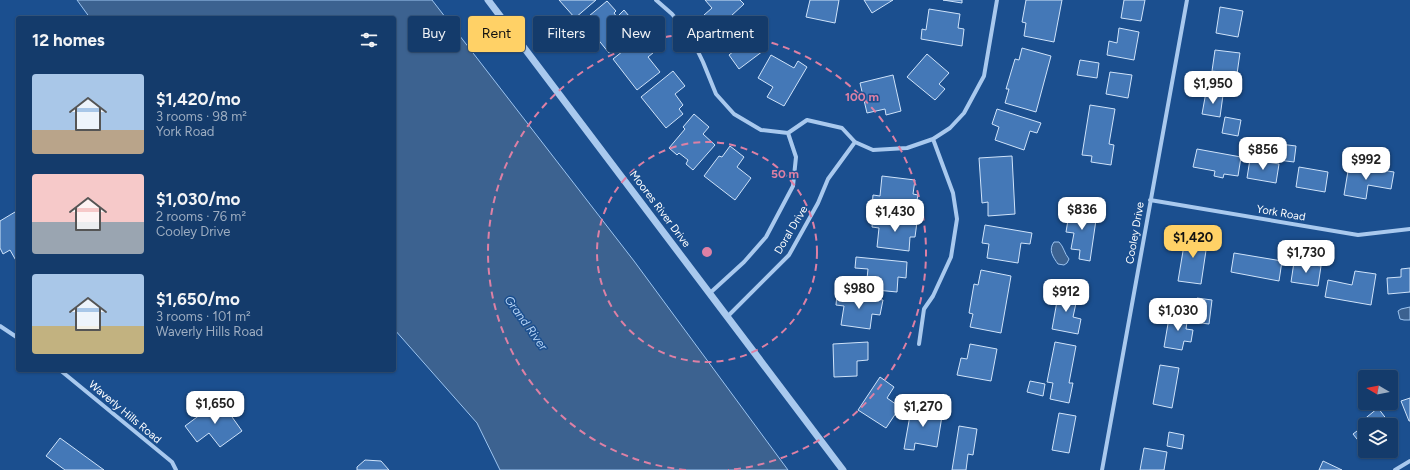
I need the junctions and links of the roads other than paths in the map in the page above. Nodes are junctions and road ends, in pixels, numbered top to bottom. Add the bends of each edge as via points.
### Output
1 (488, 0) edge
2 (656, 0) edge
3 (997, 0) edge
4 (1186, 0) edge
5 (788, 133) junction
6 (933, 139) junction
7 (855, 142) junction
8 (1150, 200) junction
9 (1410, 229) edge
10 (710, 293) junction
11 (728, 316) junction
12 (0, 326) edge
13 (16, 337) edge
14 (919, 344) dead end
15 (62, 372) edge
16 (1410, 461) edge
17 (176, 470) edge
18 (843, 470) edge
19 (1102, 470) edge
20 (1395, 470) edge

1 - 10 street, Moores River Drive
2 - 5 street via 690,35 716,94 734,114 761,130
3 - 6 street via 984,76 964,113 950,128
4 - 8 street, Cooley Drive
5 - 7 street via 807,120 842,128
5 - 10 street, Doral Drive via 796,157 793,186 766,237 744,262
6 - 7 street via 907,148 873,150
6 - 14 street via 953,193 957,219 951,257 924,309
7 - 11 street, Doral Drive via 828,179 818,203 789,254
8 - 9 street, York Road via 1358,235
8 - 19 street, Cooley Drive
10 - 11 street, Moores River Drive
11 - 18 street, Moores River Drive
12 - 13 street
15 - 17 street, Waverly Hills Road via 172,462
16 - 20 street

